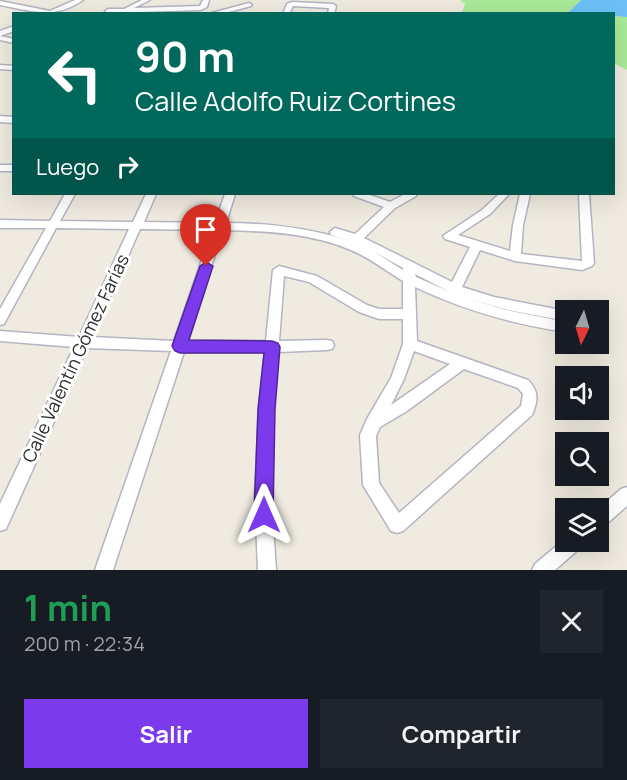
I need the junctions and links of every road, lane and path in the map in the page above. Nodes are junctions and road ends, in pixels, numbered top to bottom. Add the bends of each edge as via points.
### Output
1 (10, 0) edge
2 (80, 0) edge
3 (147, 0) edge
4 (206, 3) edge
5 (1, 4) edge
6 (249, 5) dead end
7 (332, 10) edge
8 (108, 11) dead end
9 (45, 12) edge
10 (52, 12) edge
11 (121, 12) junction
12 (216, 12) edge
13 (287, 12) edge
14 (69, 195) edge
15 (151, 195) edge
16 (230, 195) edge
17 (366, 195) edge
18 (410, 195) edge
19 (503, 195) edge
20 (525, 195) edge
21 (584, 195) edge
22 (391, 206) junction
23 (0, 224) edge
24 (52, 225) junction
25 (137, 225) junction
26 (220, 226) junction
27 (266, 227) junction
28 (358, 238) junction
29 (476, 246) junction
30 (515, 257) junction
31 (409, 272) junction
32 (453, 294) junction
33 (410, 314) junction
34 (555, 314) edge
35 (0, 320) edge
36 (555, 325) edge
37 (0, 336) edge
38 (82, 341) junction
39 (410, 344) junction
40 (327, 345) dead end
41 (180, 346) junction
42 (272, 347) junction
43 (461, 363) junction
44 (371, 425) junction
45 (627, 495) edge
46 (609, 511) edge
47 (0, 524) edge
48 (562, 552) edge
49 (104, 570) edge
50 (267, 570) edge
51 (541, 570) edge

1 - 5 street
2 - 10 street
3 - 11 street
4 - 11 street via 173,11
5 - 9 street
6 - 12 street
7 - 13 street via 290,4
8 - 11 street
14 - 24 street
15 - 25 street, Calle Valentín Gómez Farías
16 - 26 street
17 - 22 street
18 - 22 street
19 - 29 street via 486,212 450,236
20 - 30 street
21 - 30 street via 588,263 582,266
22 - 28 street
23 - 24 street
24 - 25 street
24 - 35 street
25 - 26 street
25 - 38 street, Calle Valentín Gómez Farías
26 - 27 street
26 - 41 street
27 - 28 street via 314,227
27 - 31 street via 346,244
28 - 31 street
29 - 30 street
29 - 32 street
31 - 32 street
31 - 33 street
32 - 34 street
32 - 36 street via 501,314
33 - 39 street
33 - 42 street via 379,314 363,309 313,279 279,270
37 - 38 street
38 - 41 street
38 - 47 street, Calle Valentín Gómez Farías
39 - 43 street
39 - 44 street via 397,379
40 - 42 street
41 - 42 street
41 - 49 street
42 - 50 street via 263,497
43 - 44 street
43 - 44 street via 524,384 532,397 527,410 397,525 371,485
45 - 46 street
48 - 51 street

